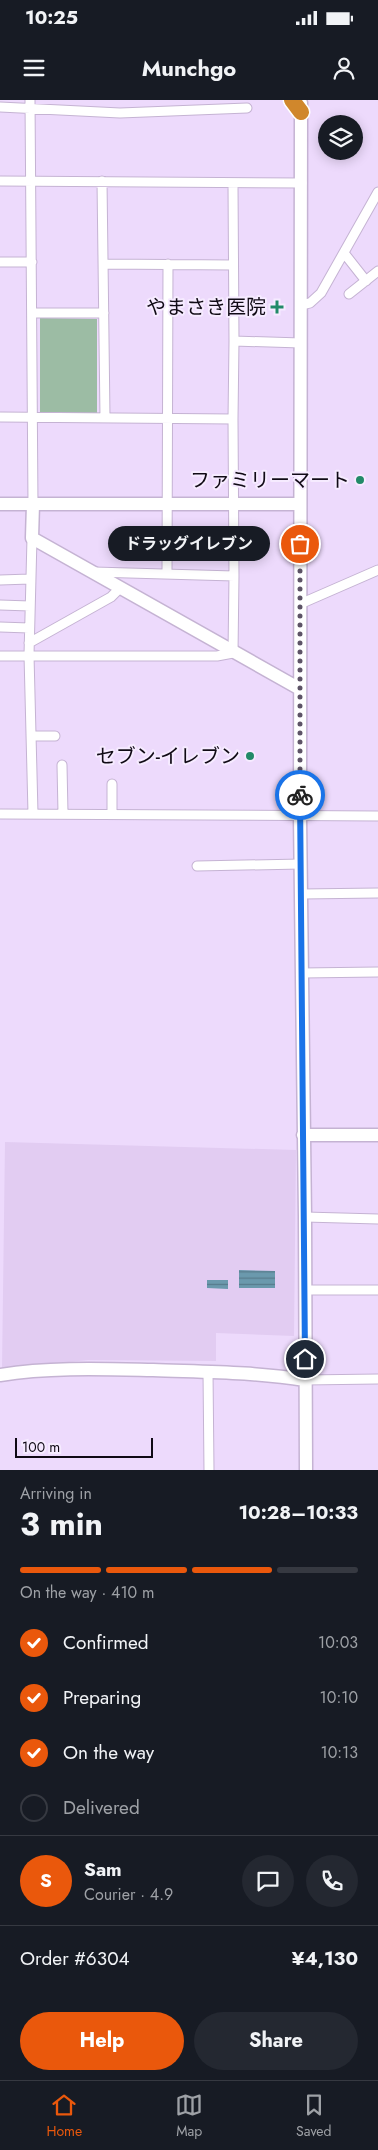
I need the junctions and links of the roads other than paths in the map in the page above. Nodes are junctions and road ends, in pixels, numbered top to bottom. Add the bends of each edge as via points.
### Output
1 (301, 103) edge
2 (30, 105) edge
3 (0, 107) edge
4 (247, 108) dead end
5 (30, 180) junction
6 (0, 181) edge
7 (102, 181) junction
8 (302, 183) junction
9 (233, 184) junction
10 (378, 192) edge
11 (344, 253) junction
12 (0, 262) edge
13 (32, 262) junction
14 (104, 264) junction
15 (168, 264) junction
16 (233, 264) junction
17 (378, 272) edge
18 (366, 281) junction
19 (349, 294) dead end
20 (302, 305) junction
21 (32, 313) junction
22 (104, 313) junction
23 (234, 340) junction
24 (301, 343) junction
25 (0, 416) edge
26 (31, 416) junction
27 (105, 417) junction
28 (169, 418) junction
29 (233, 419) junction
30 (0, 504) edge
31 (33, 504) junction
32 (299, 504) junction
33 (234, 505) junction
34 (168, 506) junction
35 (32, 538) junction
36 (378, 570) edge
37 (94, 572) junction
38 (167, 574) junction
39 (234, 576) junction
40 (30, 579) junction
41 (0, 580) edge
42 (120, 588) junction
43 (300, 604) junction
44 (0, 605) edge
45 (30, 606) junction
46 (0, 627) edge
47 (29, 628) junction
48 (29, 643) junction
49 (232, 652) junction
50 (29, 655) junction
51 (0, 656) edge
52 (300, 689) junction
53 (31, 736) junction
54 (55, 736) dead end
55 (62, 765) dead end
56 (112, 784) dead end
57 (33, 813) junction
58 (63, 813) junction
59 (112, 813) junction
60 (0, 814) edge
61 (378, 816) edge
62 (300, 817) junction
63 (301, 864) junction
64 (197, 866) dead end
65 (302, 894) junction
66 (378, 894) edge
67 (378, 972) edge
68 (302, 973) junction
69 (303, 1135) junction
70 (378, 1135) edge
71 (305, 1218) junction
72 (378, 1219) edge
73 (305, 1290) junction
74 (378, 1290) edge
75 (208, 1372) junction
76 (0, 1375) edge
77 (378, 1379) edge
78 (305, 1380) junction
79 (209, 1470) edge
80 (306, 1470) edge

1 - 8 street
2 - 3 street
2 - 4 street via 120,113
2 - 5 street
5 - 6 street
5 - 7 street
5 - 13 street
7 - 9 street
7 - 14 street
8 - 9 street
8 - 20 street
9 - 16 street
10 - 11 street
11 - 18 street
11 - 20 street via 321,293 310,303
12 - 13 street
13 - 21 street
14 - 15 street
14 - 22 street
15 - 16 street
15 - 28 street
16 - 23 street
17 - 18 street
18 - 19 street
20 - 24 street
21 - 22 street
21 - 26 street
22 - 27 street
23 - 24 street
23 - 29 street
24 - 32 street
25 - 26 street
26 - 27 street
26 - 31 street
27 - 28 street
28 - 29 street
28 - 34 street
29 - 33 street
30 - 31 street
31 - 34 street
31 - 35 street
32 - 33 street
32 - 43 street
33 - 34 street
33 - 39 street
34 - 38 street
35 - 37 street
35 - 40 street
36 - 43 street
37 - 38 street
37 - 42 street
38 - 39 street
39 - 49 street
40 - 41 street
40 - 45 street
42 - 48 street via 111,597
42 - 49 street
43 - 52 street
44 - 45 street
45 - 47 street
46 - 47 street
47 - 48 street
48 - 50 street
49 - 50 street via 217,656
49 - 52 street
50 - 51 street
50 - 53 street
52 - 62 street
53 - 54 street
53 - 57 street
55 - 58 street
56 - 59 street
57 - 58 street
57 - 60 street
58 - 59 street
59 - 62 street
61 - 62 street
62 - 63 street
63 - 64 street
63 - 65 street
65 - 66 street
65 - 68 street
67 - 68 street
68 - 69 street
69 - 70 street
69 - 71 street
71 - 72 street
71 - 73 street
73 - 74 street
73 - 78 street
75 - 76 street via 114,1370
75 - 78 street
75 - 79 street
77 - 78 street
78 - 80 street

